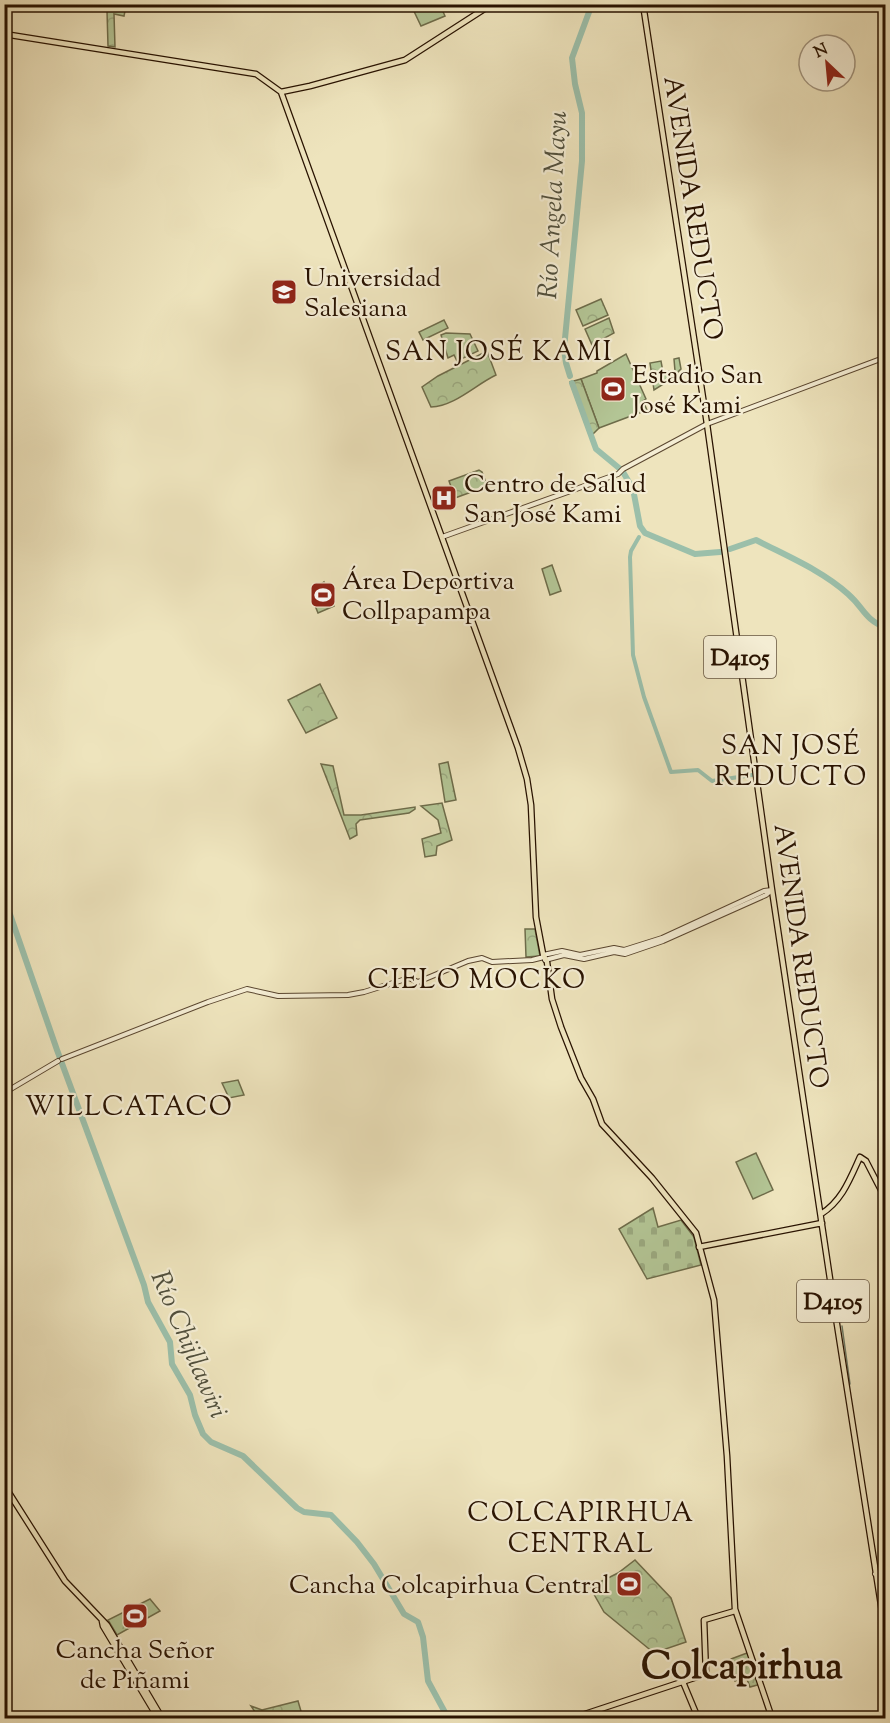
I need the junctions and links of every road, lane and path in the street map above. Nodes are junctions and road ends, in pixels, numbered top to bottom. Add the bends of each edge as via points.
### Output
1 (492, 4) edge
2 (643, 4) edge
3 (4, 34) edge
4 (281, 92) junction
5 (885, 357) edge
6 (707, 424) junction
7 (442, 537) junction
8 (772, 890) junction
9 (544, 957) junction
10 (4, 1093) edge
11 (885, 1191) edge
12 (821, 1214) junction
13 (822, 1223) junction
14 (699, 1247) junction
15 (4, 1485) edge
16 (885, 1569) edge
17 (874, 1574) junction
18 (735, 1611) junction
19 (102, 1620) junction
20 (885, 1636) edge
21 (682, 1682) junction
22 (158, 1719) edge
23 (162, 1719) edge
24 (573, 1719) edge
25 (698, 1719) edge
26 (772, 1719) edge

1 - 4 main road via 405,60
2 - 6 main road, AVENIDA REDUCTO / D4105
3 - 4 main road via 256,74
4 - 7 main road
5 - 6 street
6 - 7 street via 618,474
6 - 8 main road, AVENIDA REDUCTO / D4105
7 - 9 main road via 528,779 536,917
8 - 9 street via 662,938 624,950 614,948 580,955 562,951
8 - 12 main road, AVENIDA REDUCTO / D4105
9 - 10 street via 492,963 482,958 418,982 409,978 348,995 278,996 247,989 60,1060
9 - 14 main road via 558,1018 602,1124 696,1233
11 - 12 main road via 882,1192 860,1157 843,1193
12 - 13 main road, AVENIDA REDUCTO / D4105
13 - 14 main road
13 - 17 main road, AVENIDA REDUCTO / D4105
14 - 18 main road via 714,1300
15 - 19 main road via 65,1581
16 - 17 street
17 - 20 main road, D4105
18 - 21 main road via 704,1620 706,1674
18 - 26 main road
19 - 22 main road
19 - 23 main road
21 - 24 main road
21 - 25 main road

